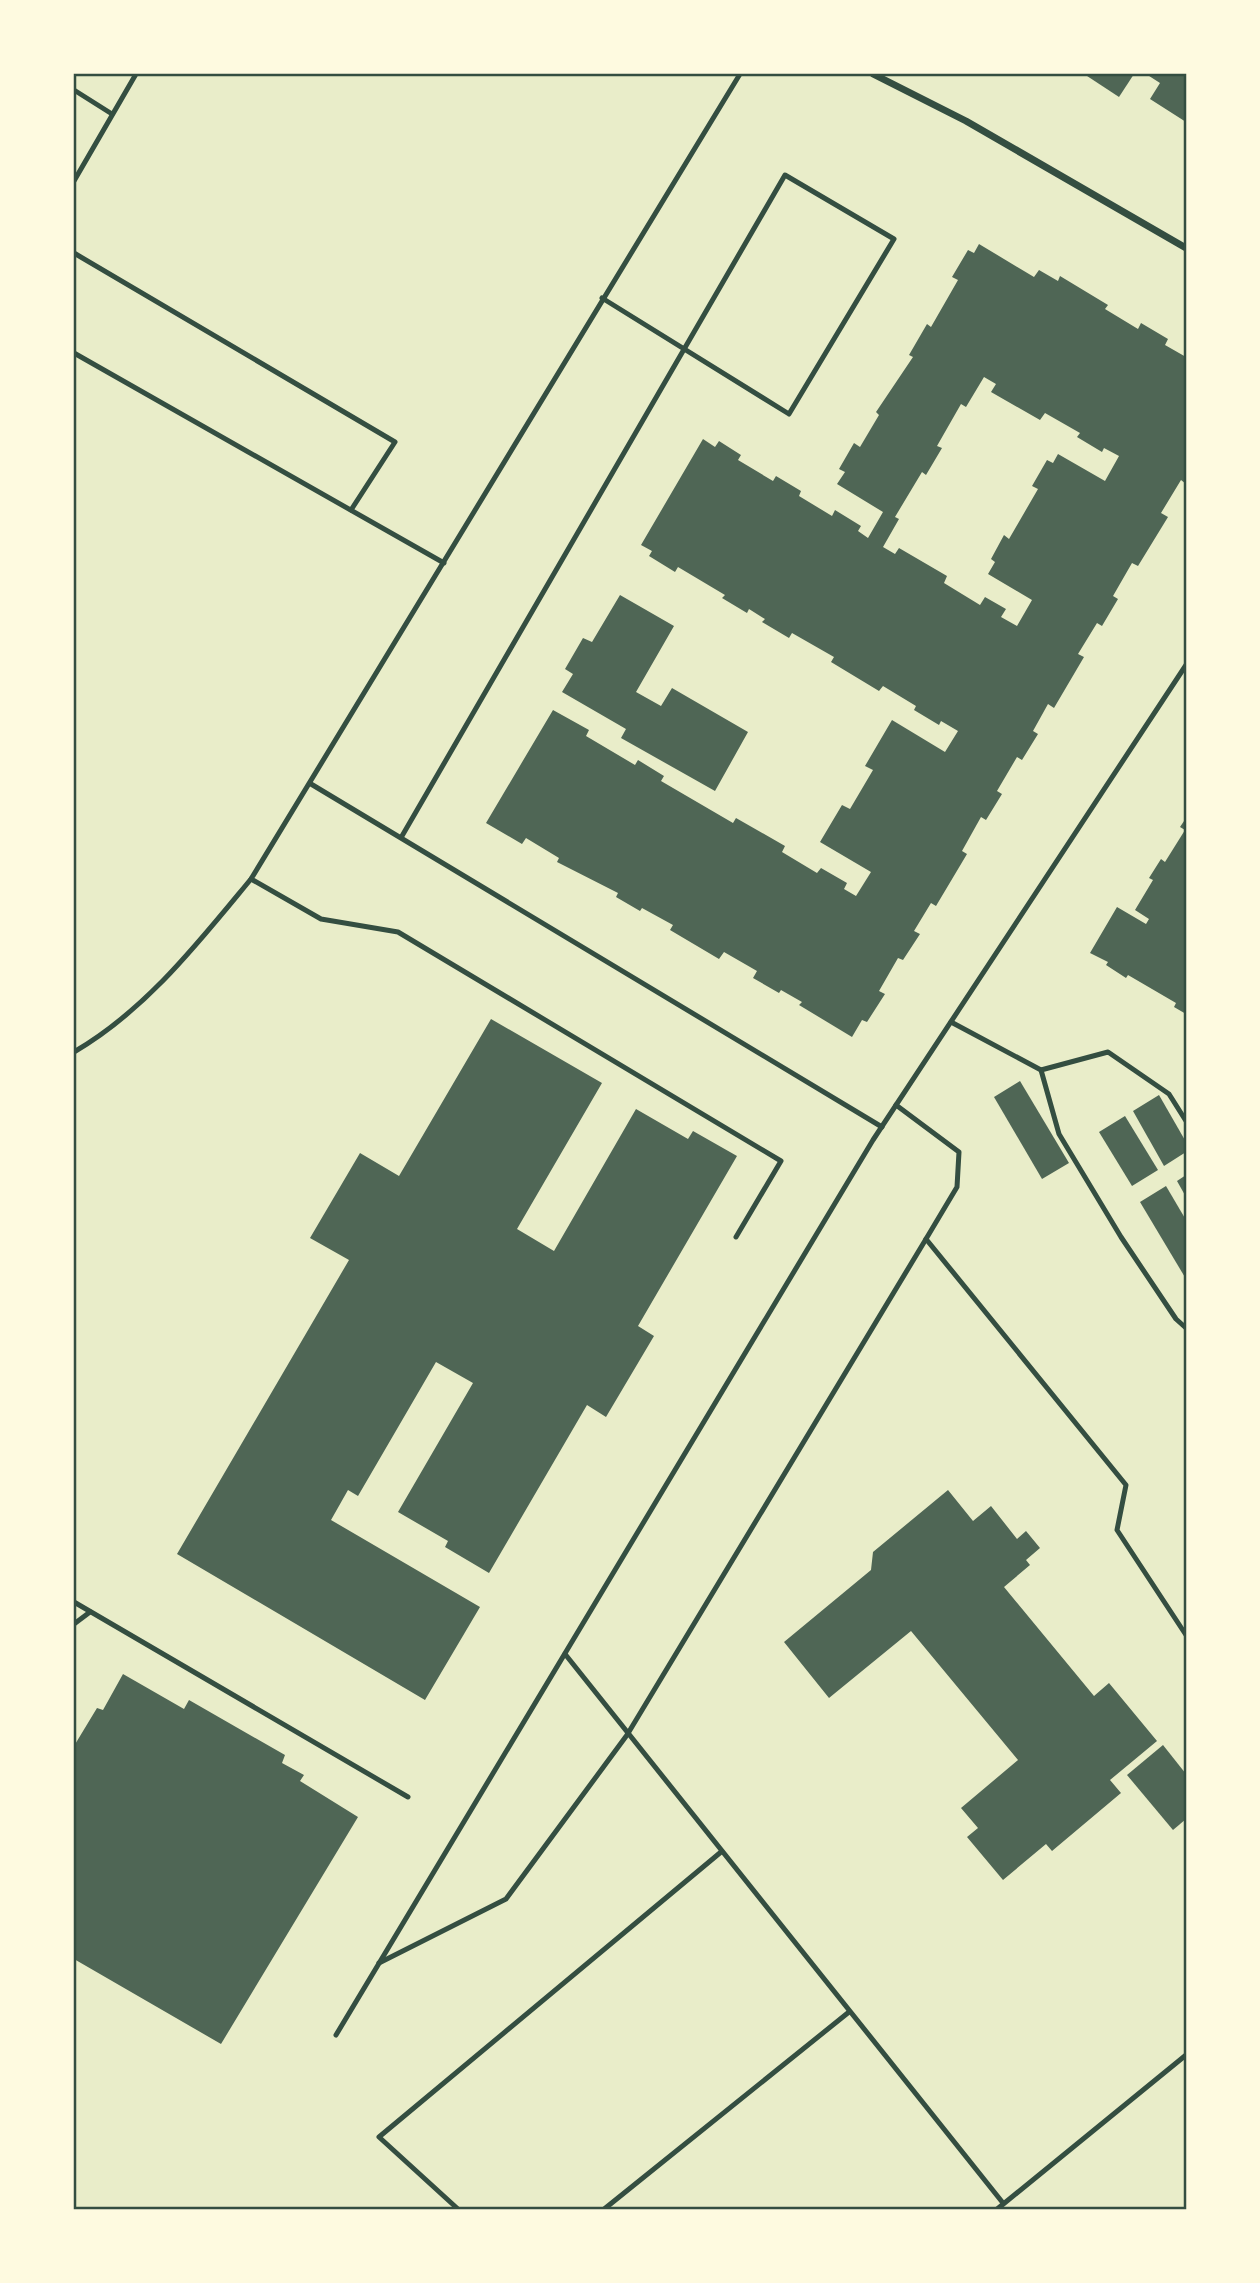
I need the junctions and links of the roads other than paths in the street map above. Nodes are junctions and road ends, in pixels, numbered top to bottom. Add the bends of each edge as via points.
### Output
1 (136, 74) edge
2 (740, 74) edge
3 (873, 74) edge
4 (74, 90) edge
5 (112, 114) junction
6 (74, 181) edge
7 (1186, 248) edge
8 (74, 253) edge
9 (603, 298) junction
10 (682, 349) junction
11 (74, 353) edge
12 (351, 510) junction
13 (444, 563) junction
14 (1186, 666) edge
15 (312, 784) junction
16 (402, 836) junction
17 (251, 879) junction
18 (951, 1022) junction
19 (74, 1052) edge
20 (1041, 1070) junction
21 (896, 1105) junction
22 (1186, 1121) edge
23 (882, 1127) junction
24 (736, 1237) dead end
25 (926, 1239) junction
26 (1186, 1328) edge
27 (74, 1602) edge
28 (90, 1612) junction
29 (74, 1624) edge
30 (1186, 1635) edge
31 (565, 1654) junction
32 (627, 1735) junction
33 (408, 1797) dead end
34 (722, 1852) junction
35 (379, 1963) junction
36 (849, 2012) junction
37 (336, 2035) dead end
38 (1186, 2055) edge
39 (1003, 2203) junction
40 (459, 2210) edge
41 (603, 2210) edge
42 (996, 2210) edge

1 - 5 lane
2 - 9 lane
3 - 7 street via 966,121
4 - 5 lane
5 - 6 lane
8 - 12 lane via 395,442
9 - 10 lane
9 - 13 lane
10 - 10 lane via 785,175 894,239 789,414
10 - 16 lane
11 - 12 lane
12 - 13 lane
13 - 15 lane
14 - 18 lane
15 - 16 lane
15 - 17 lane
16 - 23 lane
17 - 19 lane via 171,975
17 - 24 lane via 321,919 398,932 781,1161
18 - 20 lane
18 - 21 lane
20 - 22 lane via 1108,1052 1170,1094
20 - 26 lane via 1059,1133 1121,1237
21 - 23 lane
21 - 25 lane via 959,1152 957,1187
23 - 31 lane
25 - 30 lane via 1126,1485 1117,1530
25 - 32 lane
27 - 28 lane
28 - 29 lane
28 - 33 lane
31 - 32 lane
31 - 35 lane
32 - 34 lane
32 - 35 lane via 506,1899
34 - 36 lane
34 - 40 lane via 379,2137
35 - 37 lane
36 - 39 lane
36 - 41 lane
38 - 39 lane
39 - 42 lane

